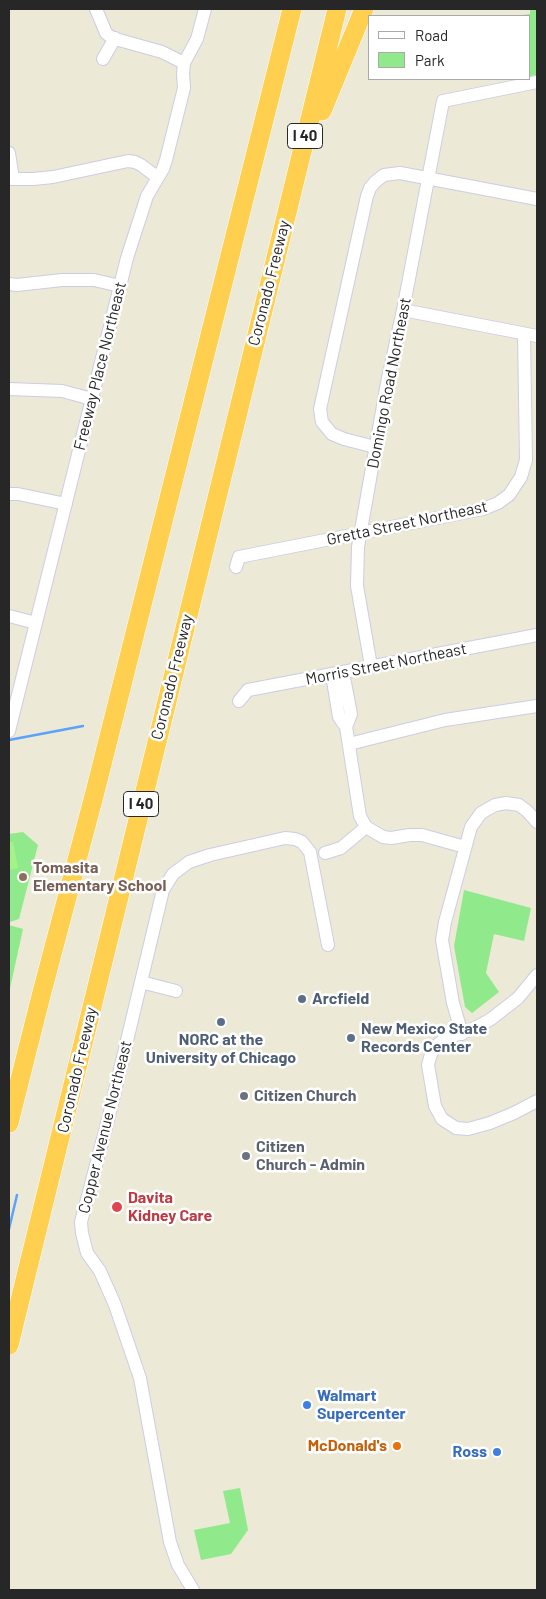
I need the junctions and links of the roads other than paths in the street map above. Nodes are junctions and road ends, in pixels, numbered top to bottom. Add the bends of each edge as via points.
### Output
1 (96, 9) edge
2 (205, 9) edge
3 (281, 9) edge
4 (292, 9) edge
5 (337, 9) edge
6 (364, 9) edge
7 (115, 38) junction
8 (103, 59) dead end
9 (184, 63) junction
10 (537, 82) edge
11 (258, 140) junction
12 (9, 153) edge
13 (158, 177) junction
14 (11, 179) edge
15 (428, 179) junction
16 (537, 199) edge
17 (274, 263) junction
18 (9, 284) edge
19 (120, 286) junction
20 (403, 310) junction
21 (524, 335) junction
22 (537, 336) edge
23 (9, 389) edge
24 (92, 399) junction
25 (376, 447) junction
26 (9, 494) edge
27 (66, 504) junction
28 (360, 534) junction
29 (236, 567) dead end
30 (9, 616) edge
31 (36, 623) junction
32 (537, 635) edge
33 (371, 666) junction
34 (338, 673) junction
35 (239, 702) dead end
36 (537, 706) edge
37 (9, 731) edge
38 (349, 744) junction
39 (537, 822) edge
40 (366, 828) junction
41 (465, 847) junction
42 (325, 853) dead end
43 (328, 945) dead end
44 (537, 975) edge
45 (141, 982) junction
46 (176, 991) dead end
47 (462, 1034) junction
48 (537, 1101) edge
49 (9, 1123) edge
50 (9, 1345) edge
51 (193, 1590) edge

1 - 7 street via 106,33
2 - 9 street, Freeway Place Northeast via 197,39
3 - 11 highway
4 - 11 highway, I 40
5 - 17 highway, Coronado Freeway / I 40
6 - 17 highway via 320,115
7 - 8 street
7 - 9 street via 162,52
9 - 13 street, Freeway Place Northeast via 184,88 166,160
10 - 15 street, Domingo Road Northeast via 443,100
11 - 49 highway, I 40
12 - 14 street
13 - 14 street via 141,165 128,162 53,177
13 - 19 street, Freeway Place Northeast via 139,218
15 - 16 street
15 - 20 street, Domingo Road Northeast
15 - 25 street via 389,174 370,188 321,403 322,422 332,434
17 - 50 highway, Coronado Freeway / I 40
18 - 19 street via 94,280
19 - 24 street, Freeway Place Northeast
20 - 21 street
20 - 25 street, Domingo Road Northeast
21 - 22 street
21 - 28 street, Gretta Street Northeast via 526,460 514,489 498,503 483,509
23 - 24 street via 62,391
24 - 27 street, Freeway Place Northeast
25 - 28 street, Domingo Road Northeast
26 - 27 street
27 - 31 street, Freeway Place Northeast
28 - 29 street, Gretta Street Northeast via 239,557
28 - 33 street, Domingo Road Northeast via 357,586
30 - 31 street
31 - 37 street, Freeway Place Northeast
32 - 33 street, Morris Street Northeast
33 - 34 street, Morris Street Northeast
34 - 35 street, Morris Street Northeast via 248,690
34 - 38 street via 339,717 346,727
36 - 38 street via 445,720
38 - 40 street via 360,816
39 - 41 street via 527,810 512,803 490,807 476,818
40 - 41 street via 383,837 422,835
40 - 42 street via 341,848
41 - 47 street via 442,940
43 - 45 street, Copper Avenue Northeast via 310,852 302,842 285,838 210,855 190,862 173,874 163,890
44 - 47 street via 507,1008
45 - 46 street
45 - 51 street, Copper Avenue Northeast via 81,1222 87,1253 100,1271 115,1305 140,1378 170,1542 178,1565
47 - 48 street via 437,1045 428,1065 435,1106 442,1119 462,1129 474,1127 502,1119

